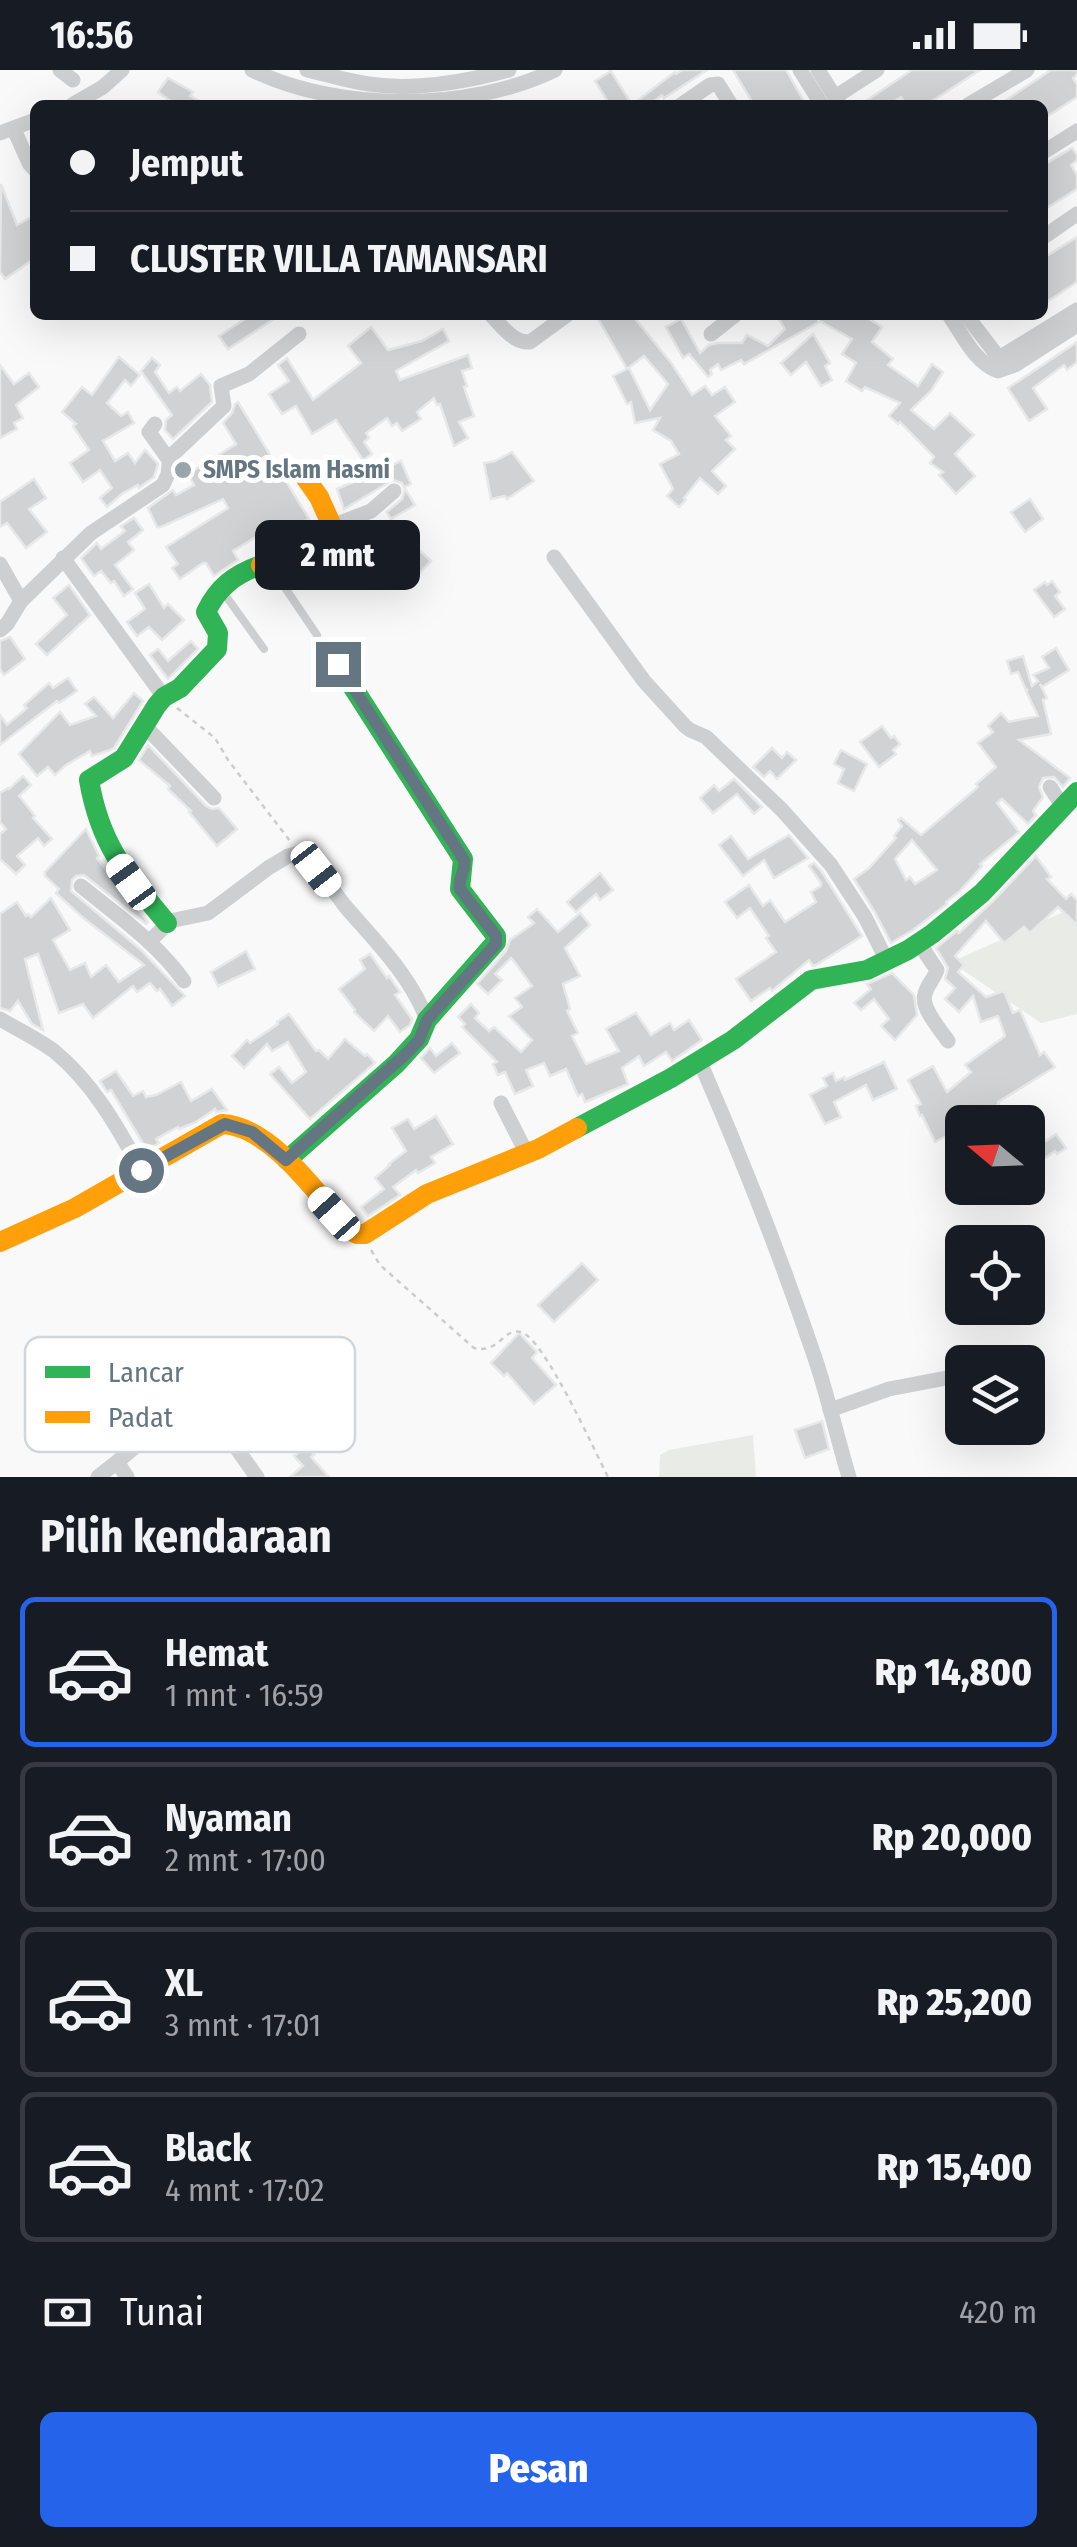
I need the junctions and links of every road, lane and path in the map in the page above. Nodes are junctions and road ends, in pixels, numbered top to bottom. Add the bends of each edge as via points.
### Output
1 (122, 70) edge
2 (252, 70) edge
3 (308, 70) edge
4 (509, 70) edge
5 (555, 70) edge
6 (800, 70) edge
7 (818, 70) edge
8 (878, 70) edge
9 (1022, 72) edge
10 (372, 97) edge
11 (400, 98) edge
12 (728, 99) edge
13 (81, 100) edge
14 (689, 100) edge
15 (830, 100) edge
16 (831, 100) edge
17 (835, 100) edge
18 (976, 100) edge
19 (1077, 130) edge
20 (8, 134) edge
21 (1048, 149) edge
22 (30, 165) edge
23 (1077, 214) edge
24 (1048, 234) edge
25 (1077, 310) edge
26 (496, 320) edge
27 (560, 320) edge
28 (729, 320) edge
29 (952, 320) edge
30 (969, 320) edge
31 (1077, 325) edge
32 (299, 334) dead end
33 (711, 334) dead end
34 (998, 364) junction
35 (155, 424) dead end
36 (168, 460) junction
37 (302, 473) dead end
38 (394, 492) dead end
39 (332, 526) junction
40 (554, 557) dead end
41 (63, 558) junction
42 (268, 562) junction
43 (0, 564) edge
44 (221, 589) junction
45 (21, 601) junction
46 (0, 630) edge
47 (317, 635) dead end
48 (264, 649) dead end
49 (338, 664) dead end
50 (164, 698) junction
51 (143, 724) junction
52 (1050, 787) dead end
53 (214, 798) dead end
54 (1070, 799) edge
55 (300, 853) junction
56 (81, 886) dead end
57 (167, 923) junction
58 (149, 942) junction
59 (918, 943) junction
60 (887, 962) junction
61 (184, 982) dead end
62 (0, 1019) edge
63 (427, 1020) junction
64 (948, 1041) dead end
65 (700, 1062) junction
66 (500, 1102) dead end
67 (527, 1154) junction
68 (286, 1160) junction
69 (141, 1170) junction
70 (365, 1234) junction
71 (0, 1242) edge
72 (945, 1378) edge
73 (830, 1410) junction
74 (128, 1452) edge
75 (238, 1452) edge
76 (116, 1462) junction
77 (98, 1477) edge
78 (128, 1477) edge
79 (256, 1477) edge
80 (608, 1477) edge
81 (848, 1477) edge

1 - 13 street
2 - 10 street via 315,92
3 - 10 street
4 - 11 street
5 - 11 street via 471,96
6 - 15 street
7 - 16 street
8 - 17 street
9 - 18 street
10 - 11 street
12 - 14 street via 713,84
19 - 21 street
20 - 22 street
23 - 24 street
25 - 34 street
26 - 27 street via 522,342
28 - 33 street
29 - 34 street via 986,366
30 - 34 street
31 - 34 street via 1015,365
32 - 36 street via 249,374 222,385 224,406
35 - 36 street via 149,432
36 - 41 street via 163,485
37 - 39 street
38 - 39 street via 371,511
39 - 42 street via 310,531 290,557
40 - 60 street via 684,726 712,742 820,851
41 - 45 street
41 - 50 street
42 - 44 street
42 - 47 lane
43 - 45 street
44 - 48 lane
44 - 50 street via 206,612 218,634 217,649
45 - 46 street
49 - 63 street via 464,860 460,889 497,940
50 - 51 street
50 - 55 path via 215,738
51 - 53 street
51 - 57 street via 124,758 89,784 112,856
52 - 54 street
54 - 59 street via 982,893
55 - 57 street via 208,913
55 - 63 street via 382,948
56 - 58 street
57 - 58 street
58 - 61 street
59 - 60 street
59 - 64 street via 937,970 924,1003
60 - 65 street via 811,980
62 - 69 street via 53,1051 93,1091
63 - 68 street via 396,1064
65 - 67 street
65 - 73 street via 795,1300
66 - 67 street
67 - 70 street via 427,1194
68 - 69 street via 252,1132 225,1124
68 - 70 street via 348,1229
69 - 71 street
70 - 80 path via 380,1265 474,1348 486,1350 510,1332 528,1335
72 - 73 street
73 - 81 street
74 - 76 street
75 - 79 street
76 - 77 street
76 - 78 street

